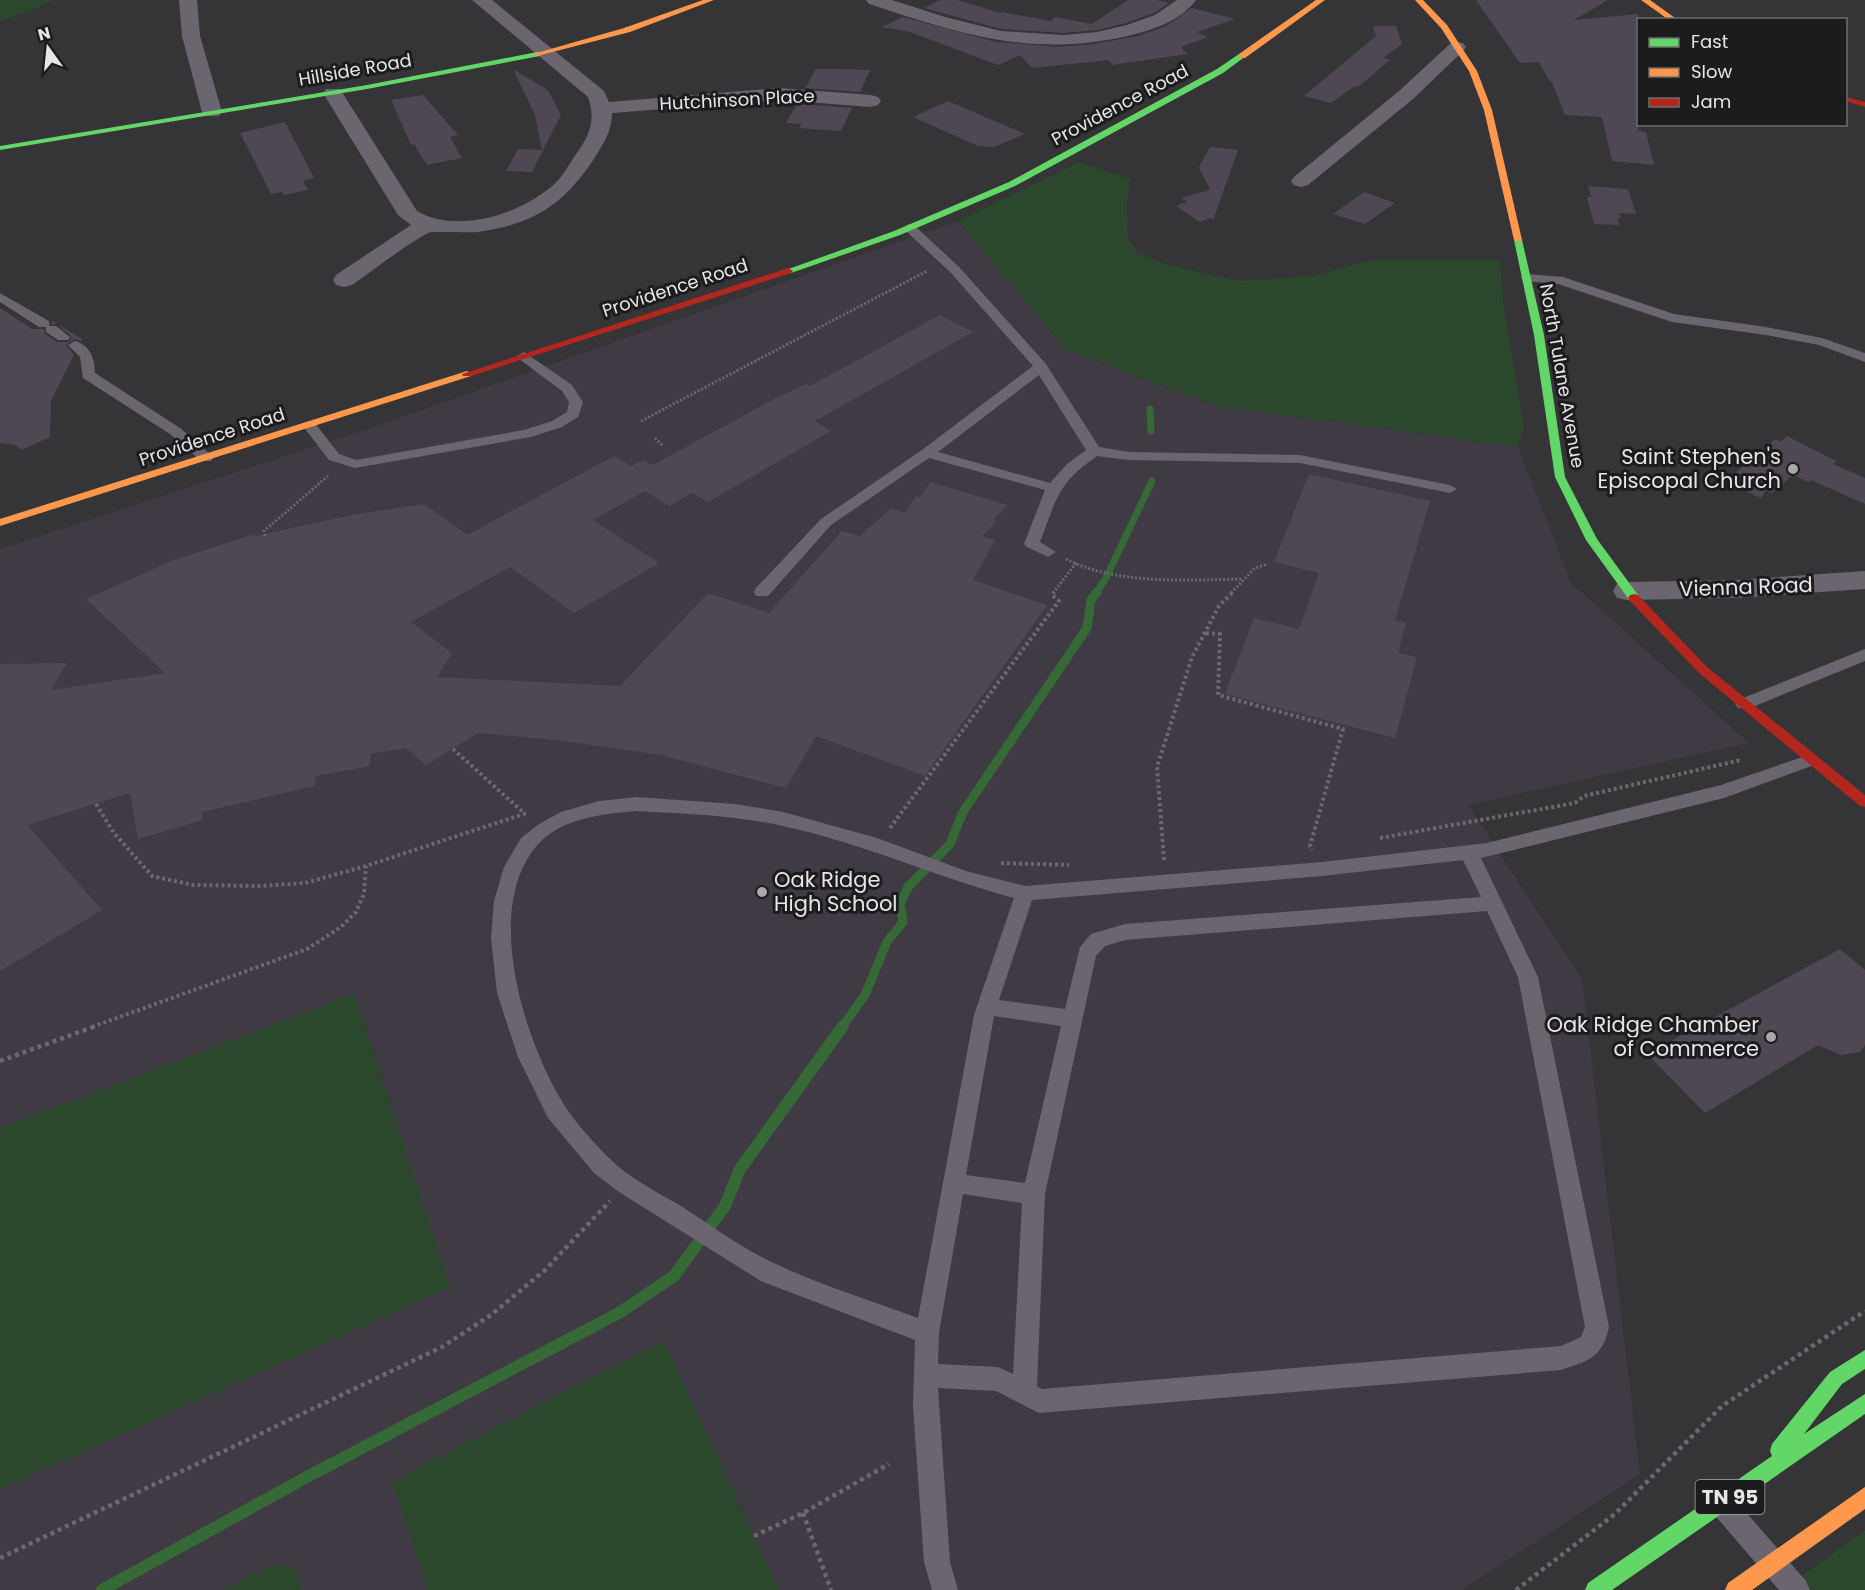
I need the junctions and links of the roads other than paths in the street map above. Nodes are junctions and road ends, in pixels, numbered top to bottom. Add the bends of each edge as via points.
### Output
1 (188, 0) edge
2 (481, 0) edge
3 (710, 0) edge
4 (875, 0) edge
5 (1187, 0) edge
6 (1321, 0) edge
7 (1419, 0) edge
8 (1645, 0) edge
9 (1672, 18) edge
10 (1457, 48) junction
11 (546, 51) junction
12 (333, 93) junction
13 (1847, 100) edge
14 (871, 101) dead end
15 (1865, 105) edge
16 (602, 108) junction
17 (212, 112) junction
18 (0, 148) edge
19 (1301, 181) dead end
20 (426, 225) junction
21 (910, 228) junction
22 (1527, 278) junction
23 (344, 280) dead end
24 (0, 297) edge
25 (524, 356) junction
26 (1865, 358) edge
27 (1041, 367) junction
28 (309, 425) junction
29 (1094, 451) junction
30 (927, 453) junction
31 (206, 458) junction
32 (1053, 488) junction
33 (1449, 489) dead end
34 (0, 523) edge
35 (1048, 552) dead end
36 (1865, 580) edge
37 (1627, 591) junction
38 (762, 592) dead end
39 (1865, 655) edge
40 (1744, 705) junction
41 (1810, 760) junction
42 (1865, 802) edge
43 (1469, 852) junction
44 (1025, 893) junction
45 (1495, 903) junction
46 (987, 1007) junction
47 (1073, 1019) junction
48 (954, 1183) junction
49 (1034, 1194) junction
50 (927, 1333) junction
51 (1865, 1359) edge
52 (928, 1376) junction
53 (1024, 1393) junction
54 (1865, 1403) edge
55 (1760, 1476) junction
56 (1865, 1497) edge
57 (1721, 1503) junction
58 (1773, 1563) junction
59 (945, 1590) edge
60 (1595, 1590) edge
61 (1736, 1590) edge
62 (1797, 1590) edge

1 - 17 street via 190,36
2 - 11 street
3 - 11 main road, Hillside Road via 642,25
4 - 5 street via 961,29 1000,37 1074,40 1141,27
6 - 21 main road, Providence Road via 1200,82 1012,184
7 - 10 main road, North Tulane Avenue
8 - 9 main road
10 - 19 street
10 - 22 main road, North Tulane Avenue via 1473,71 1488,110
11 - 12 main road, Hillside Road
11 - 16 street via 597,95
12 - 17 main road, Hillside Road
12 - 20 street via 409,214
13 - 15 main road
14 - 16 street, Hutchinson Place via 780,94
16 - 20 street via 600,132 576,170 559,190 532,209 475,225
17 - 18 main road, Hillside Road
20 - 23 street
21 - 25 main road, Providence Road via 802,267
21 - 27 lane via 955,270
22 - 26 lane via 1559,280 1672,318 1822,342
22 - 37 main road, North Tulane Avenue via 1560,477 1592,540
24 - 31 lane via 86,353 88,375 175,431
25 - 28 main road, Providence Road
25 - 28 lane via 567,388 576,402 573,414 526,434 355,464 334,457
27 - 29 lane
27 - 30 lane
28 - 31 main road, Providence Road
29 - 32 lane
29 - 33 lane via 1129,456 1300,459
30 - 32 lane
30 - 38 lane via 826,522
31 - 34 main road, Providence Road
32 - 35 lane via 1032,543
36 - 37 street, Vienna Road
37 - 40 main road, North Tulane Avenue via 1703,670
39 - 40 lane
40 - 41 main road, North Tulane Avenue
41 - 42 main road, North Tulane Avenue
41 - 43 lane via 1724,791
43 - 44 lane via 1322,869
43 - 45 lane
44 - 46 lane
44 - 50 lane via 783,819 637,804 599,808 567,817 545,829 528,843 513,867 504,901 501,938 507,993 528,1057 556,1111 602,1166 769,1273
45 - 47 lane via 1125,932 1098,940 1087,953
45 - 53 lane via 1528,977 1597,1327 1586,1350 1561,1358 1039,1401
46 - 47 lane
46 - 48 lane
47 - 49 lane
48 - 49 lane
48 - 50 lane
49 - 53 lane
50 - 52 lane
51 - 55 main road via 1836,1378
52 - 53 lane via 998,1378
52 - 59 lane via 926,1407 937,1562
54 - 55 main road, TN 95
55 - 57 main road, TN 95
56 - 58 main road
57 - 58 lane
57 - 60 main road, TN 95
58 - 61 main road
58 - 62 lane

